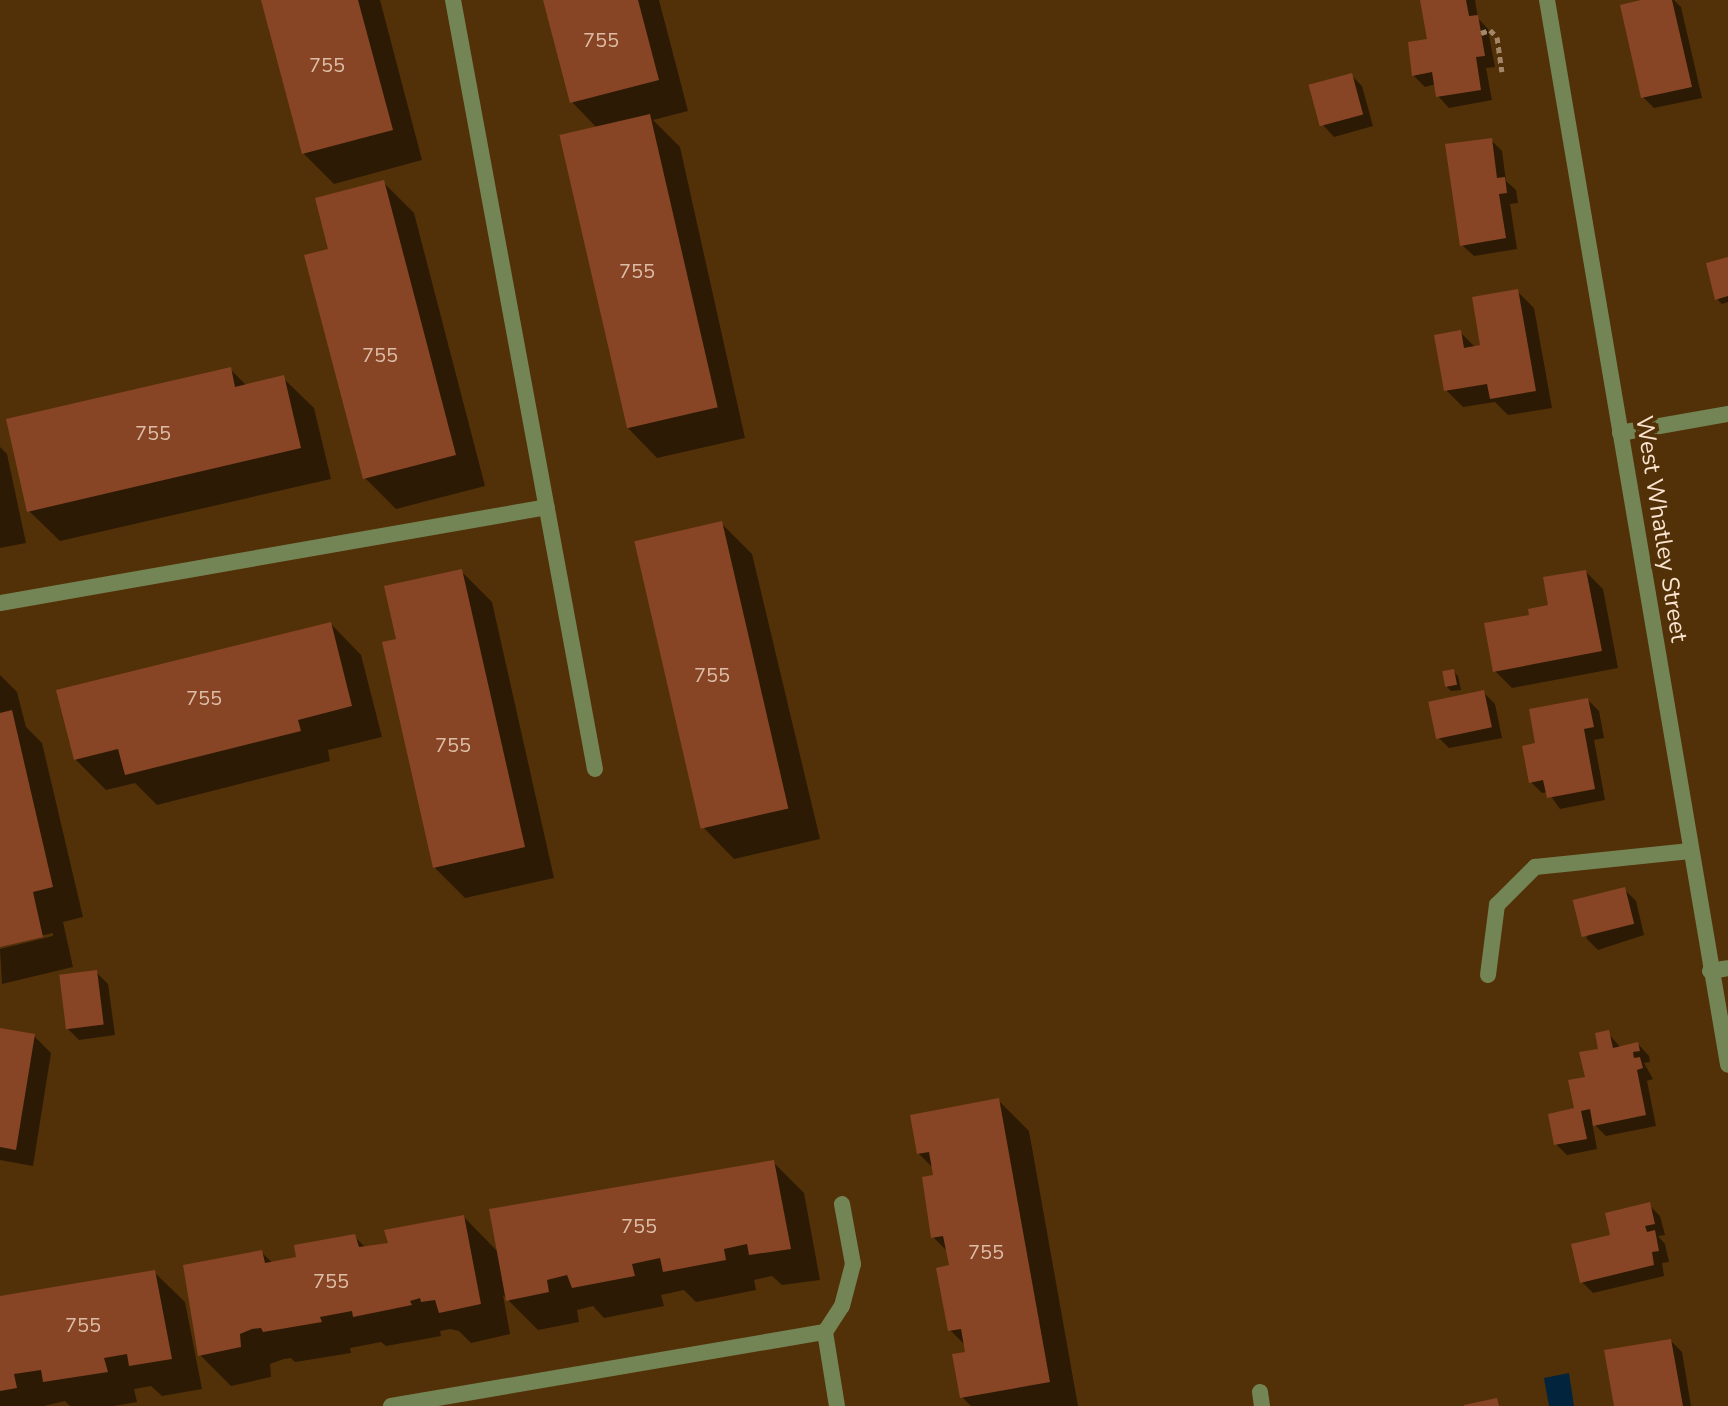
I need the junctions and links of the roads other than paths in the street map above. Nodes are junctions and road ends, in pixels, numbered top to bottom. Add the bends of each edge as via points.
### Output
1 (453, 0) edge
2 (1547, 0) edge
3 (1728, 414) edge
4 (1620, 433) junction
5 (547, 507) junction
6 (0, 603) edge
7 (595, 769) dead end
8 (1690, 851) junction
9 (1728, 968) edge
10 (1710, 971) junction
11 (1488, 975) dead end
12 (1728, 1065) edge
13 (842, 1204) dead end
14 (825, 1332) junction
15 (391, 1406) edge
16 (837, 1406) edge

1 - 5 street
2 - 4 street, West Whatley Street
3 - 4 street
4 - 8 street, West Whatley Street
5 - 6 street
5 - 7 street
8 - 10 street, West Whatley Street
8 - 11 street via 1535,867 1497,905
9 - 10 street
10 - 12 street, West Whatley Street
13 - 14 street via 853,1264 842,1306
14 - 15 street
14 - 16 street

